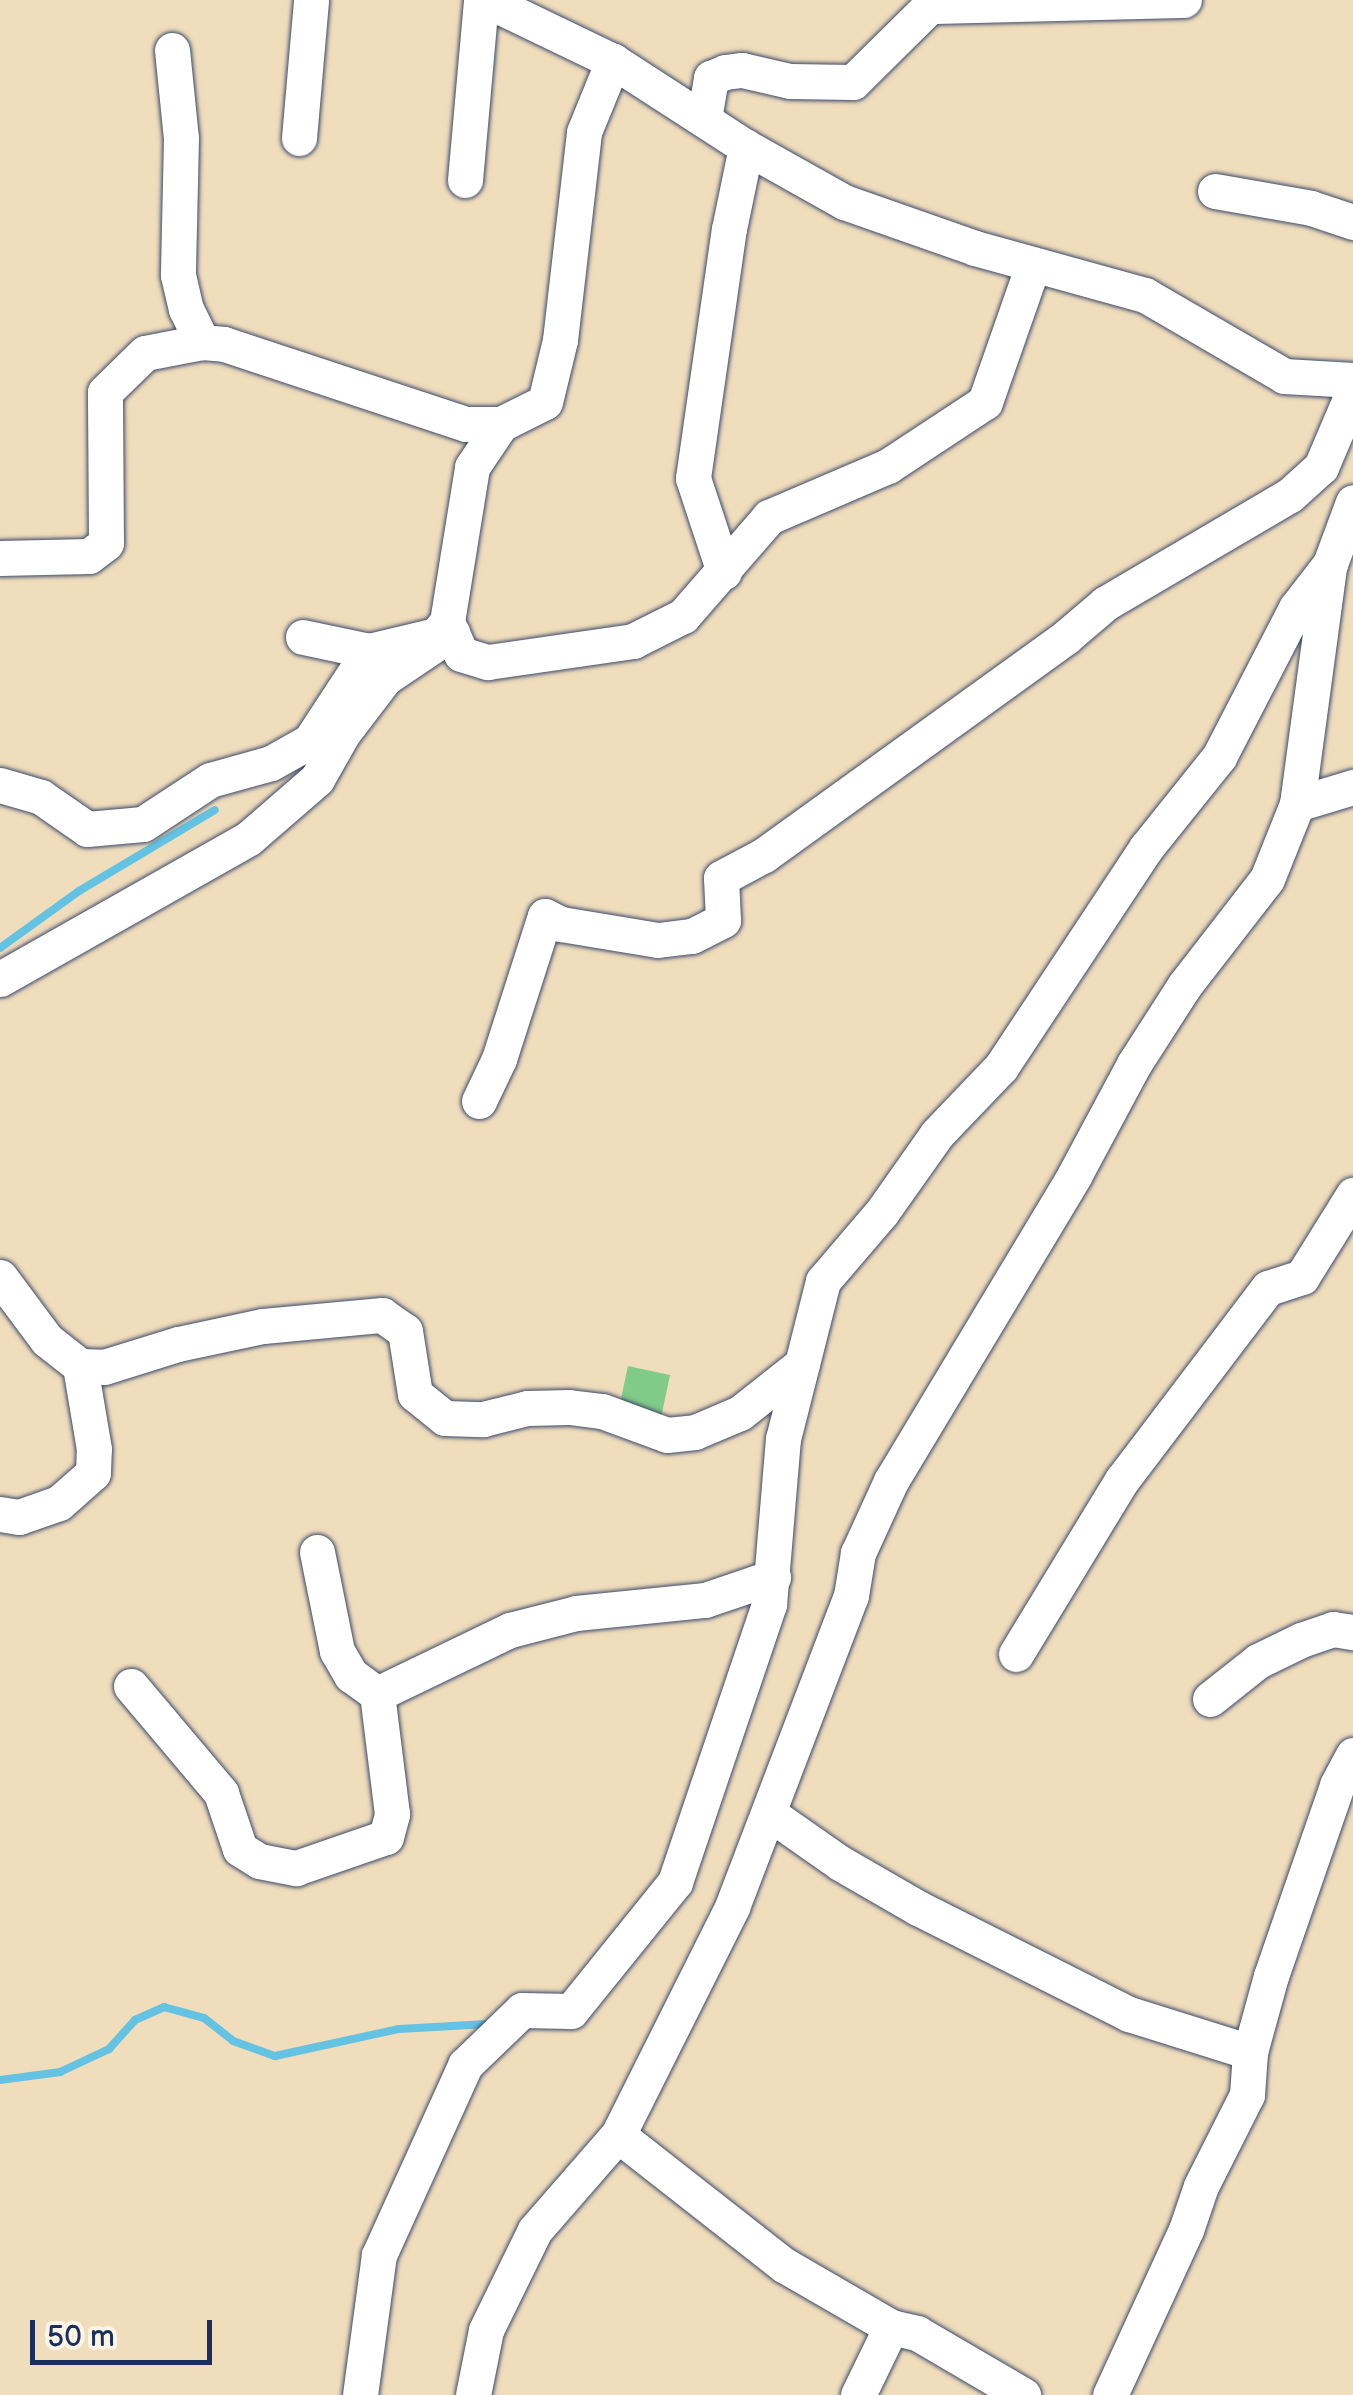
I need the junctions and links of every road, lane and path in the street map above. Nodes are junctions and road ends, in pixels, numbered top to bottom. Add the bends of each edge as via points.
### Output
1 (312, 0) edge
2 (483, 0) edge
3 (1184, 0) edge
4 (934, 3) edge
5 (172, 50) dead end
6 (613, 61) junction
7 (704, 119) junction
8 (299, 138) dead end
9 (746, 147) junction
10 (465, 180) dead end
11 (1214, 191) dead end
12 (1353, 222) edge
13 (1033, 266) junction
14 (202, 342) junction
15 (1353, 380) edge
16 (1353, 392) edge
17 (501, 424) junction
18 (1353, 502) edge
19 (0, 558) edge
20 (1330, 564) junction
21 (724, 572) junction
22 (449, 627) junction
23 (304, 637) dead end
24 (369, 651) junction
25 (0, 785) edge
26 (1353, 787) edge
27 (1298, 804) junction
28 (0, 979) edge
29 (479, 1101) dead end
30 (1353, 1195) edge
31 (0, 1277) edge
32 (802, 1364) junction
33 (80, 1366) junction
34 (0, 1514) edge
35 (318, 1552) dead end
36 (773, 1577) junction
37 (1353, 1632) edge
38 (1016, 1654) dead end
39 (131, 1686) dead end
40 (377, 1694) junction
41 (1210, 1699) dead end
42 (1353, 1755) edge
43 (770, 1814) junction
44 (1250, 2052) junction
45 (618, 2135) junction
46 (891, 2327) junction
47 (360, 2395) edge
48 (473, 2395) edge
49 (858, 2395) edge
50 (1023, 2395) edge
51 (1110, 2395) edge

1 - 8 street
2 - 6 street
2 - 10 street
3 - 4 street
4 - 7 street via 853,82 742,70 711,78
5 - 14 street via 181,138 178,274
6 - 7 street
6 - 17 street via 584,132 560,340 546,402
7 - 9 street
9 - 13 street via 844,202
9 - 21 street via 693,478
11 - 12 street
13 - 15 street via 1145,295 1284,376
13 - 21 street via 985,402 888,466 768,517
14 - 17 street via 466,424
14 - 19 street via 145,353 105,392 106,543 89,556
16 - 29 street via 1322,467 1290,494 1106,603 764,855 721,878 722,920 692,936 658,940 546,916
17 - 22 street via 472,466
18 - 20 street
20 - 27 street
20 - 32 street via 1296,608 1219,757 1146,848 1000,1067 937,1134 823,1281
21 - 22 street via 683,616 633,642 488,662 461,654
22 - 24 street via 420,641
22 - 28 street via 385,678 317,780 250,838
23 - 24 street
24 - 25 street via 310,741 271,763 210,780 143,824 87,830 41,796
26 - 27 street
27 - 43 street via 1267,879 1134,1064 892,1481 858,1553 852,1596
30 - 38 street via 1302,1276 1268,1288 1122,1480
31 - 33 street via 47,1340
32 - 33 street via 740,1413 695,1432 667,1435 602,1411 570,1407 445,1418 414,1394 405,1330 382,1315 263,1326 104,1366
32 - 36 street via 784,1440
33 - 34 street via 93,1473 59,1503 19,1517
35 - 40 street via 337,1651 351,1675
36 - 40 street via 705,1600 576,1613 510,1630
36 - 47 street via 675,1882 570,2011 522,2010 466,2064 380,2255
37 - 41 street via 1333,1629 1258,1660
39 - 40 street via 221,1793 240,1849 259,1861 296,1868 386,1837 392,1814
42 - 44 street via 1337,1785
43 - 44 street via 918,1908 1129,2014
43 - 45 street via 732,1908
44 - 51 street via 1248,2095
45 - 46 street via 784,2265
45 - 48 street via 535,2230 486,2330
46 - 49 street
46 - 50 street via 917,2333

